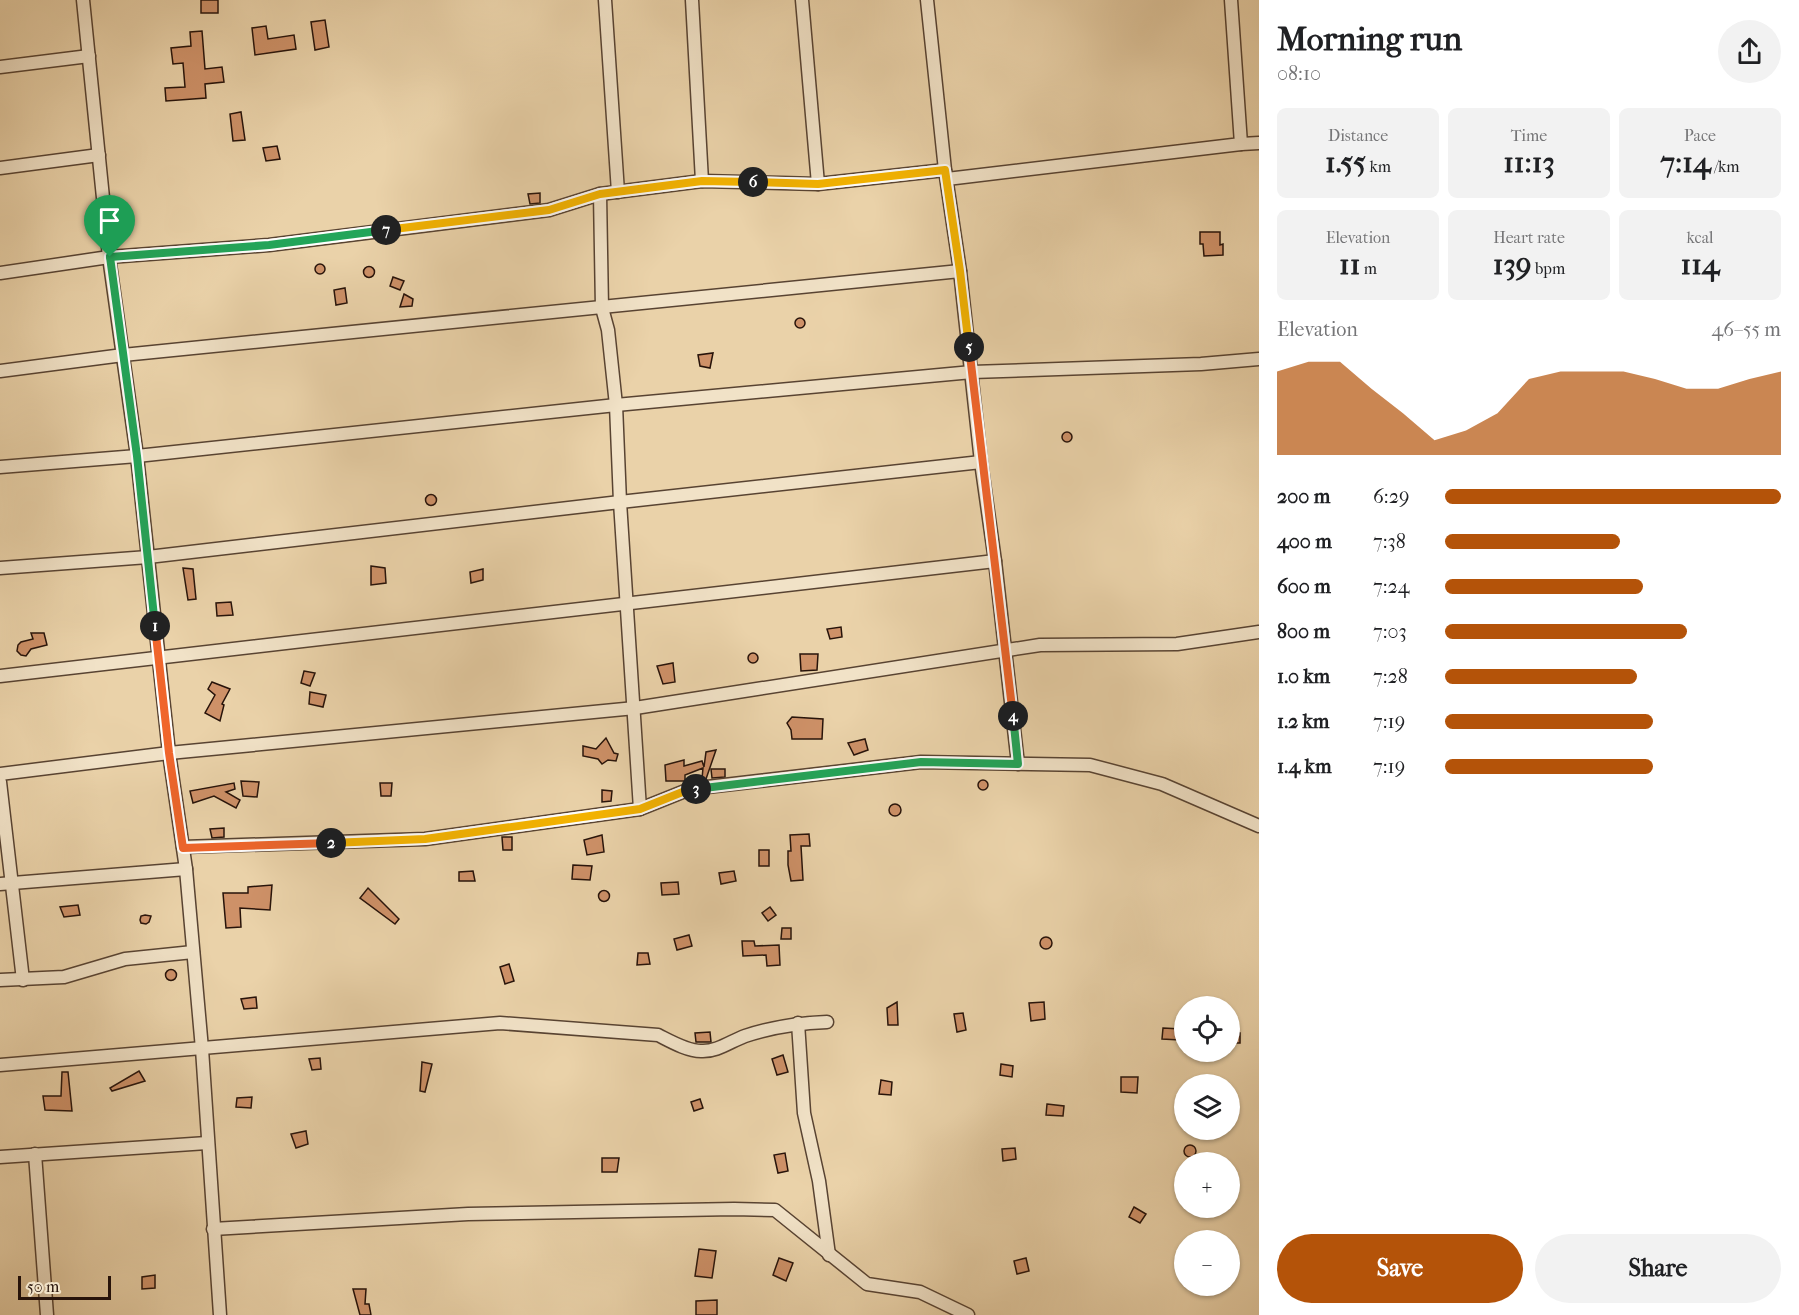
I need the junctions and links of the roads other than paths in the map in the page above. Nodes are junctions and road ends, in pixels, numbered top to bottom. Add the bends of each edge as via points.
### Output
1 (83, 0) edge
2 (605, 0) edge
3 (692, 0) edge
4 (802, 0) edge
5 (927, 0) edge
6 (1231, 0) edge
7 (88, 56) junction
8 (0, 67) edge
9 (1259, 143) edge
10 (1241, 144) junction
11 (99, 155) junction
12 (0, 168) edge
13 (946, 175) junction
14 (702, 181) junction
15 (818, 184) junction
16 (618, 192) junction
17 (600, 194) junction
18 (110, 257) junction
19 (960, 271) junction
20 (0, 273) edge
21 (602, 308) junction
22 (123, 355) junction
23 (1259, 359) edge
24 (0, 371) edge
25 (972, 372) junction
26 (616, 405) junction
27 (137, 456) junction
28 (981, 462) junction
29 (0, 467) edge
30 (620, 502) junction
31 (148, 557) junction
32 (995, 561) junction
33 (0, 568) edge
34 (626, 603) junction
35 (1259, 632) edge
36 (1005, 649) junction
37 (159, 657) junction
38 (0, 676) edge
39 (634, 708) junction
40 (169, 753) junction
41 (1018, 764) junction
42 (0, 774) edge
43 (0, 782) edge
44 (640, 809) junction
45 (1259, 826) edge
46 (183, 848) junction
47 (186, 869) junction
48 (6, 884) edge
49 (193, 952) junction
50 (0, 980) edge
51 (23, 980) junction
52 (827, 1022) dead end
53 (798, 1023) junction
54 (202, 1049) junction
55 (0, 1065) edge
56 (207, 1143) junction
57 (35, 1154) junction
58 (0, 1157) edge
59 (213, 1229) junction
60 (829, 1255) junction
61 (47, 1315) edge
62 (220, 1315) edge
63 (968, 1315) edge

1 - 7 street
2 - 16 street
3 - 14 street
4 - 15 street
5 - 13 street
6 - 10 street
7 - 8 street
7 - 11 street
9 - 10 street
10 - 13 street
11 - 12 street
11 - 18 street
13 - 15 street
13 - 19 street
14 - 15 street
14 - 16 street
16 - 17 street
17 - 18 street via 549,210 269,245
17 - 21 street
18 - 20 street
18 - 22 street
19 - 21 street
19 - 25 street
21 - 22 street
21 - 26 street
22 - 24 street
22 - 27 street
23 - 25 street
25 - 26 street
25 - 28 street
26 - 27 street
26 - 30 street
27 - 29 street
27 - 31 street
28 - 30 street
28 - 32 street
30 - 31 street
30 - 34 street
31 - 33 street
31 - 37 street
32 - 34 street
32 - 36 street
34 - 37 street
34 - 39 street
35 - 36 street via 1177,644
36 - 39 street
36 - 41 street
37 - 38 street
37 - 40 street
39 - 40 street
39 - 44 street
40 - 42 street
40 - 46 street
41 - 44 street via 921,762 690,789
41 - 45 street via 1090,765 1162,784
43 - 48 street
44 - 46 street via 425,839
46 - 47 street
47 - 48 street
47 - 49 street
48 - 51 street
49 - 51 street via 125,959 64,976
49 - 54 street
50 - 51 street
52 - 53 street
53 - 54 street via 702,1052 658,1035 500,1023
53 - 60 street via 804,1113
54 - 55 street
54 - 56 street
56 - 57 street
56 - 59 street
57 - 58 street
57 - 61 street
59 - 60 street via 468,1214 775,1210
59 - 62 street
60 - 63 street via 867,1284 920,1292

